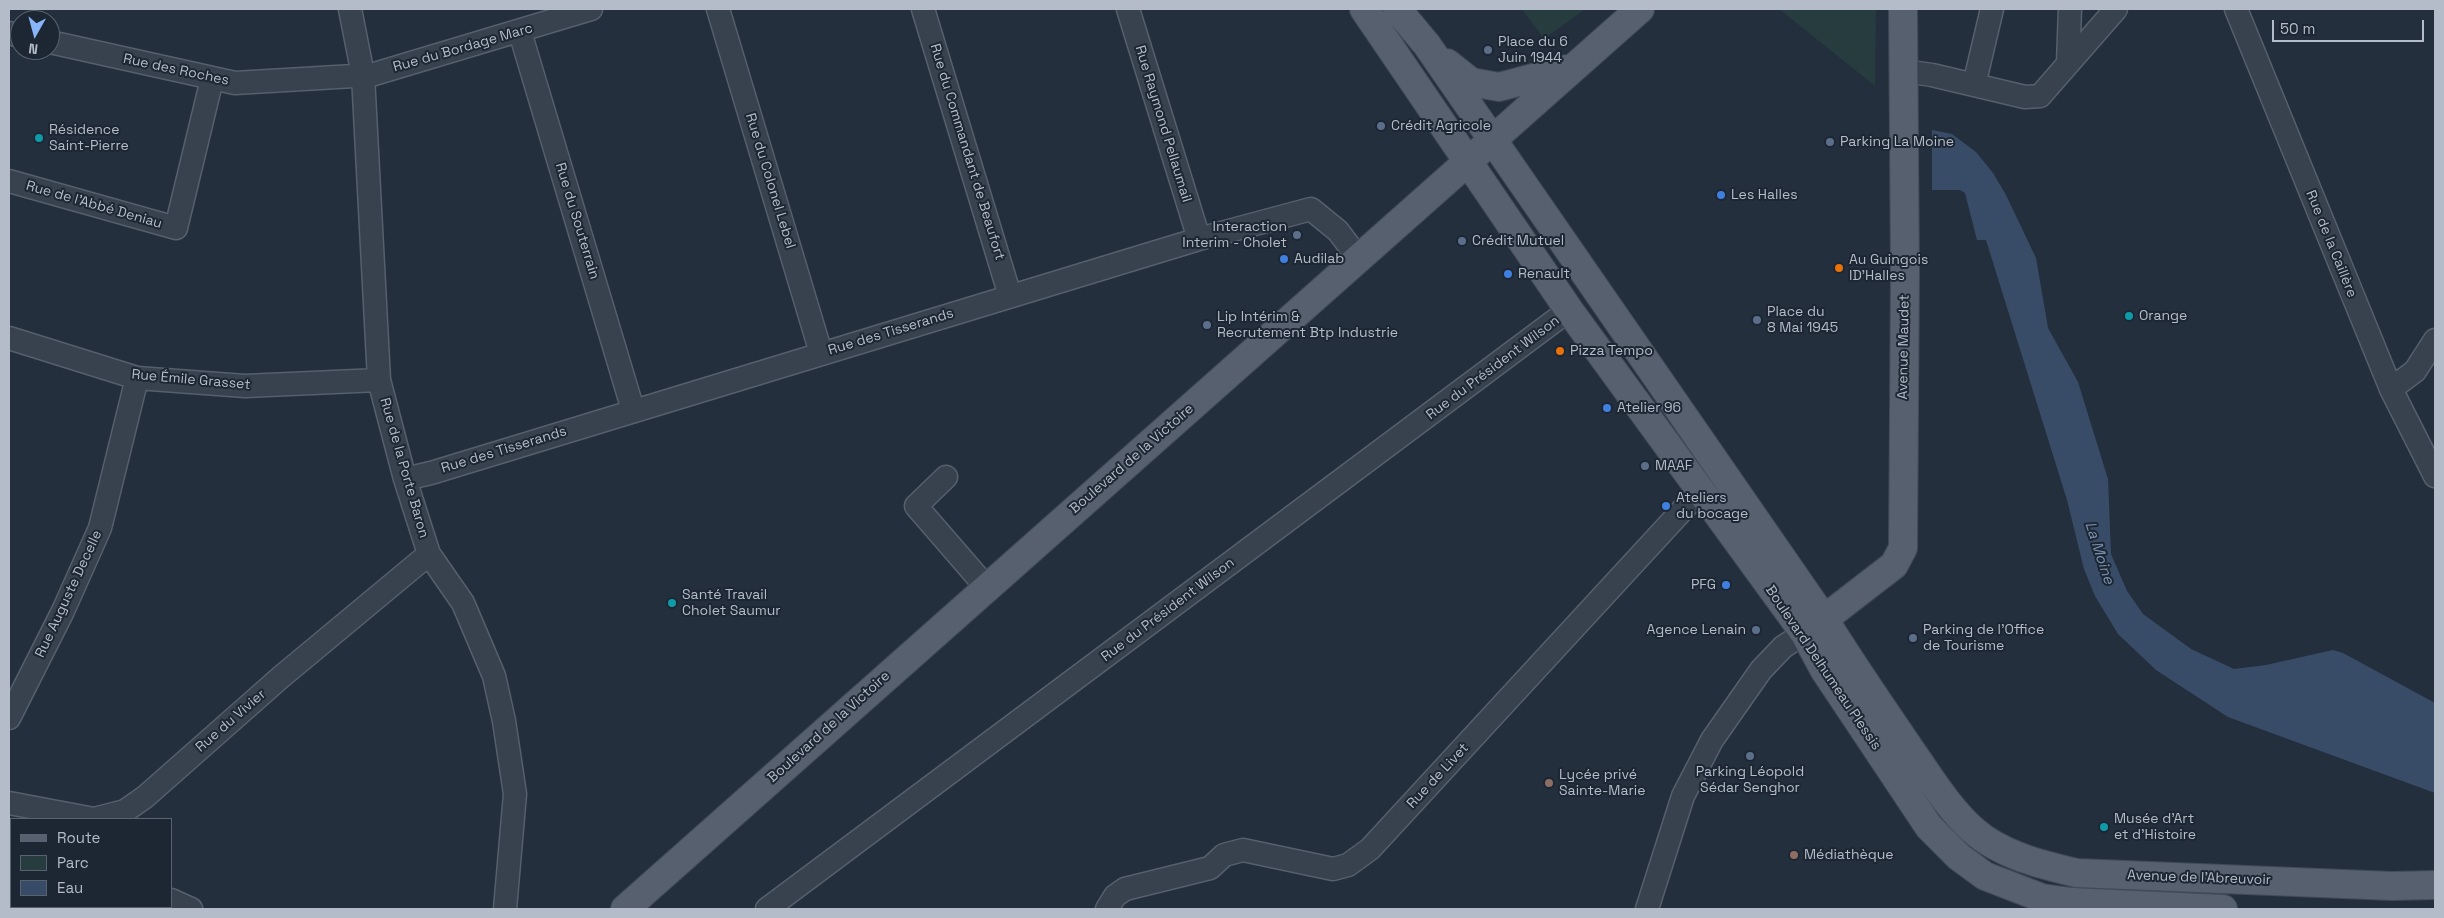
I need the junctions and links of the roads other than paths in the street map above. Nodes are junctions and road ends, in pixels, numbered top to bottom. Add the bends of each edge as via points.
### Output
1 (350, 9) edge
2 (591, 9) edge
3 (718, 9) edge
4 (923, 9) edge
5 (1128, 9) edge
6 (1364, 9) edge
7 (1397, 9) edge
8 (1640, 9) edge
9 (1903, 9) edge
10 (1992, 9) edge
11 (2070, 9) edge
12 (2116, 9) edge
13 (2236, 9) edge
14 (520, 32) junction
15 (60, 44) edge
16 (1427, 46) junction
17 (2068, 63) junction
18 (1573, 68) junction
19 (1904, 71) junction
20 (363, 75) junction
21 (212, 79) junction
22 (1974, 85) junction
23 (1492, 141) junction
24 (1467, 161) junction
25 (9, 181) edge
26 (1199, 239) junction
27 (1359, 259) junction
28 (1010, 296) junction
29 (1569, 310) junction
30 (9, 338) edge
31 (2435, 340) edge
32 (821, 353) junction
33 (136, 378) junction
34 (379, 380) junction
35 (2391, 389) junction
36 (633, 410) junction
37 (2435, 476) edge
38 (946, 477) dead end
39 (405, 478) junction
40 (1700, 491) junction
41 (429, 554) junction
42 (986, 588) junction
43 (1814, 626) junction
44 (9, 718) edge
45 (9, 803) edge
46 (89, 818) edge
47 (98, 818) edge
48 (1973, 830) junction
49 (1959, 858) junction
50 (2435, 885) edge
51 (172, 900) edge
52 (191, 909) edge
53 (505, 909) edge
54 (625, 909) edge
55 (767, 909) edge
56 (1107, 909) edge
57 (1647, 909) edge
58 (2223, 909) edge

1 - 20 street, Rue de la Porte Baron
2 - 14 street, Rue du Bordage Marc
3 - 32 street, Rue du Colonel Lebel
4 - 28 street, Rue du Commandant de Beaufort
5 - 26 street, Rue Raymond Pellaumail
6 - 24 main road, Boulevard Delhumeau Plessis
7 - 16 main road, Boulevard Delhumeau Plessis
8 - 18 main road, Boulevard de la Victoire
9 - 19 main road, Avenue Maudet
10 - 22 street
11 - 17 street
12 - 17 street
13 - 35 street, Rue de la Caillère
14 - 20 street, Rue du Bordage Marc
14 - 36 street, Rue du Souterrain
15 - 21 street, Rue des Roches
16 - 18 main road via 1458,74 1484,86 1498,87
16 - 23 main road, Boulevard Delhumeau Plessis
17 - 22 street via 2040,96 2025,97
18 - 23 main road, Boulevard de la Victoire
19 - 22 street
19 - 43 main road, Avenue Maudet via 1903,548 1894,565
20 - 21 street, Rue des Roches via 235,84
20 - 34 street, Rue de la Porte Baron
21 - 25 street, Rue de l’Abbé Deniau via 176,228
23 - 24 main road, Boulevard de la Victoire
23 - 43 main road, Boulevard Delhumeau Plessis
24 - 27 main road, Boulevard de la Victoire
24 - 29 main road, Boulevard Delhumeau Plessis
26 - 27 street, Rue des Tisserands via 1310,209 1338,230
26 - 28 street, Rue des Tisserands
27 - 42 main road, Boulevard de la Victoire
28 - 32 street, Rue des Tisserands
29 - 40 main road, Boulevard Delhumeau Plessis
29 - 55 street, Rue du Président Wilson
30 - 33 street, Rue Émile Grasset
31 - 35 street via 2415,370
32 - 36 street, Rue des Tisserands
33 - 34 street, Rue Émile Grasset via 246,386
33 - 44 street, Rue Auguste Decelle via 100,528
34 - 39 street, Rue de la Porte Baron
35 - 37 street, Rue de la Caillère
36 - 39 street, Rue des Tisserands via 431,473
38 - 42 street via 916,506
39 - 41 street, Rue de la Porte Baron
40 - 43 main road, Boulevard Delhumeau Plessis
40 - 56 street, Rue de Livet via 1370,849 1348,865 1334,869 1243,850 1224,855 1210,868 1125,888
41 - 47 street, Rue du Vivier via 281,677 145,797 125,811
41 - 53 street, Rue de la Porte Baron via 463,603 494,676 504,720 515,794
42 - 54 main road, Boulevard de la Victoire
43 - 48 main road, Boulevard Delhumeau Plessis via 1847,656 1934,783
43 - 49 main road, Boulevard Delhumeau Plessis via 1824,671 1930,827
43 - 57 street via 1783,647 1761,670 1736,702 1704,754 1683,796
45 - 46 street, Rue du Vivier
48 - 49 street
48 - 50 main road, Avenue de l’Abreuvoir via 2007,851 2046,866 2077,873
49 - 58 main road via 1985,876 2042,898
51 - 52 street

